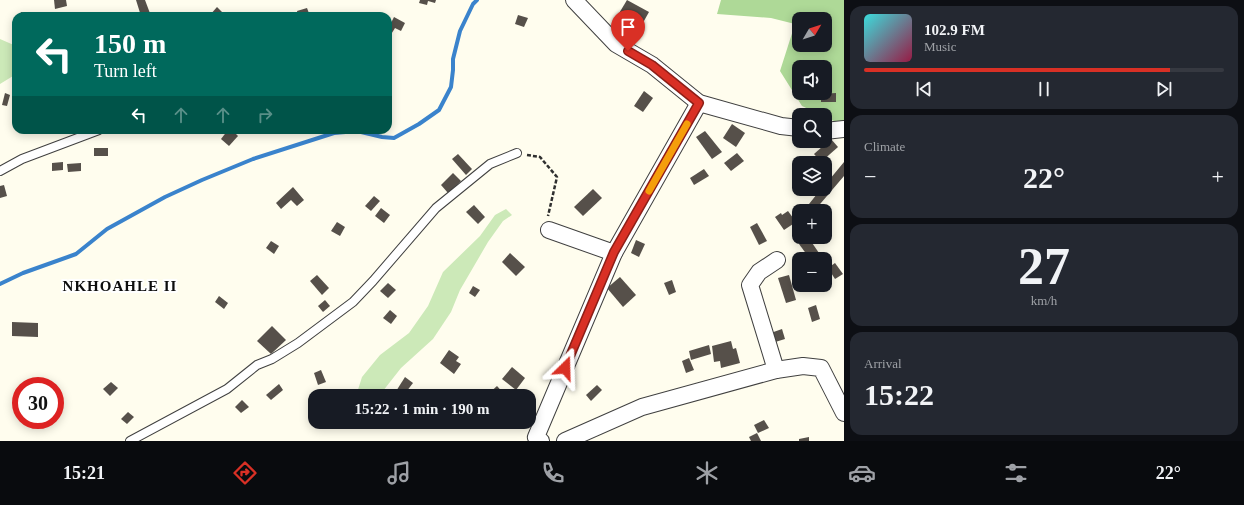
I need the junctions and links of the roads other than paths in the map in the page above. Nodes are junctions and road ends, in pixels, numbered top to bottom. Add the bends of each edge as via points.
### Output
1 (574, 0) edge
2 (699, 103) junction
3 (792, 127) edge
4 (844, 129) edge
5 (832, 130) edge
6 (88, 134) edge
7 (516, 153) road end
8 (0, 171) edge
9 (549, 230) road end
10 (614, 252) junction
11 (777, 260) dead end
12 (776, 370) junction
13 (844, 413) edge
14 (130, 441) edge
15 (541, 441) edge
16 (565, 441) edge

1 - 2 street via 616,44 652,65
2 - 3 street
2 - 10 street
4 - 5 street
6 - 8 lane via 22,159
7 - 14 lane via 490,164 436,208 353,302 298,343 257,365 226,389
9 - 10 street
10 - 15 street via 536,436
11 - 12 street via 759,272 750,285
12 - 13 street via 803,366 821,368
12 - 16 street via 642,407

